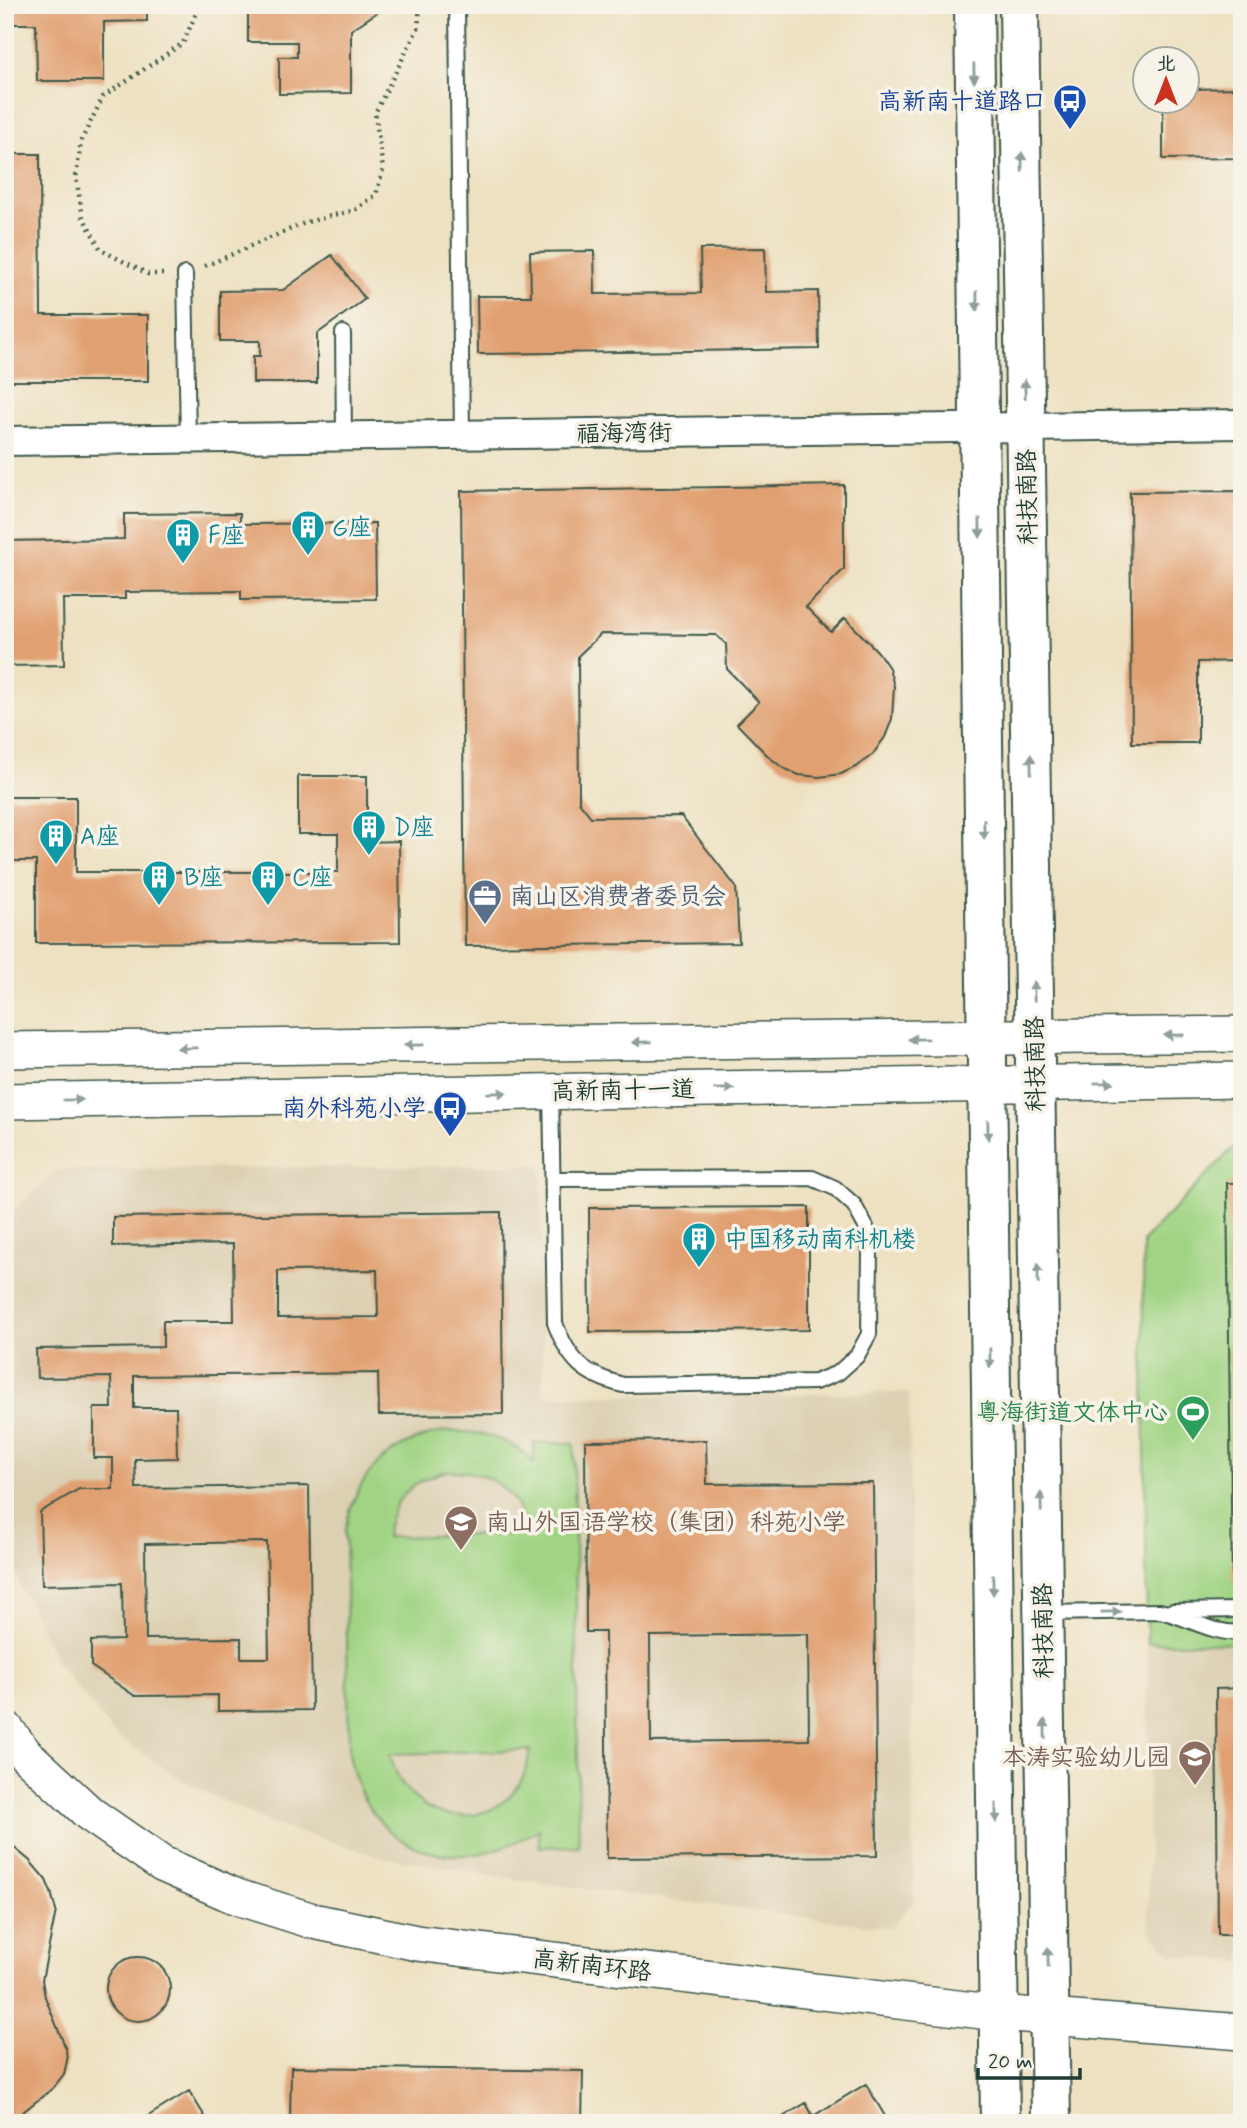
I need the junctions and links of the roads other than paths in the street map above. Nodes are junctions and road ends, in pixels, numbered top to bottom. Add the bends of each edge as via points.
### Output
1 (457, 5) edge
2 (974, 5) edge
3 (1019, 5) edge
4 (185, 274) road end
5 (343, 333) dead end
6 (1242, 424) edge
7 (1026, 427) junction
8 (979, 428) junction
9 (462, 435) junction
10 (344, 437) junction
11 (188, 439) junction
12 (5, 442) edge
13 (1242, 1034) edge
14 (1035, 1037) junction
15 (987, 1038) junction
16 (5, 1050) edge
17 (1242, 1080) edge
18 (987, 1084) junction
19 (1035, 1084) junction
20 (551, 1092) junction
21 (5, 1101) edge
22 (553, 1179) junction
23 (1242, 1610) edge
24 (1160, 1611) junction
25 (1043, 1613) junction
26 (1242, 1633) edge
27 (5, 1728) edge
28 (999, 2014) junction
29 (1049, 2017) junction
30 (1242, 2032) edge
31 (1000, 2123) edge
32 (1051, 2123) edge

1 - 9 lane
2 -> 8 main road, 科技南路
7 -> 3 main road, 科技南路
4 - 11 lane
5 - 10 lane
6 - 7 street, 福海湾街
7 - 8 street, 福海湾街
14 -> 7 main road, 科技南路
8 - 9 street, 福海湾街
8 -> 15 main road, 科技南路
9 - 10 street, 福海湾街
10 - 11 street, 福海湾街
11 - 12 street, 福海湾街
13 -> 14 street, 高新南十一道
14 - 15 street, 高新南十一道
14 - 19 main road, 科技南路
15 -> 16 street, 高新南十一道
15 - 18 main road, 科技南路
19 -> 17 street, 高新南十一道
18 - 19 street, 高新南十一道
20 -> 18 street, 高新南十一道
18 -> 28 main road, 科技南路
25 -> 19 main road, 科技南路
21 -> 20 street, 高新南十一道
20 - 22 lane
22 - 22 lane via 555,1323 563,1346 578,1365 599,1379 623,1385 815,1382 838,1373 857,1356 869,1334 866,1227 854,1205 835,1188 812,1178
23 - 24 lane
25 -> 24 lane
24 - 26 lane via 1205,1628
29 -> 25 main road, 科技南路
27 - 28 street, 高新南环路 via 25,1754 90,1814 162,1864 237,1897 313,1921 416,1943
28 - 29 street, 高新南环路
28 - 31 main road, 科技南路
29 - 30 street, 高新南环路
29 - 32 main road, 科技南路

